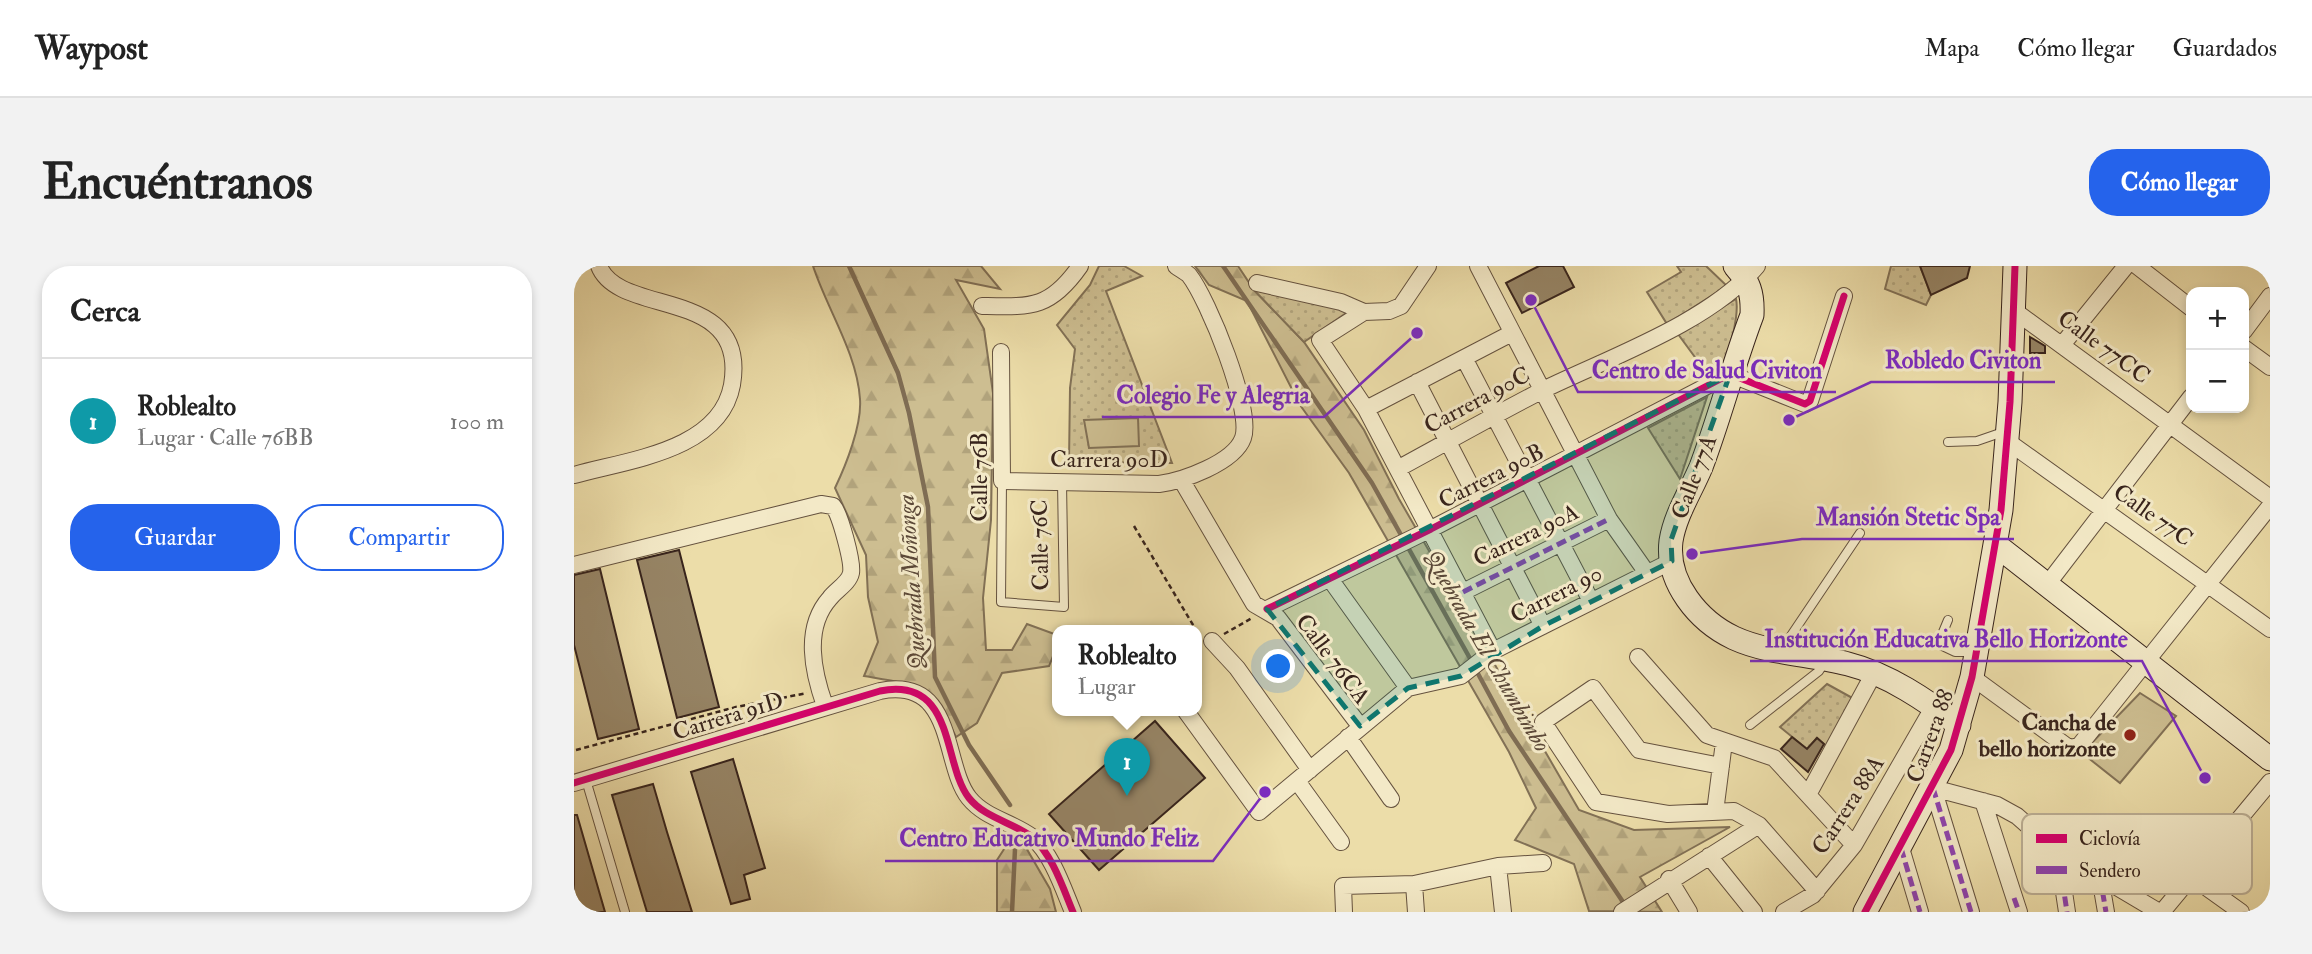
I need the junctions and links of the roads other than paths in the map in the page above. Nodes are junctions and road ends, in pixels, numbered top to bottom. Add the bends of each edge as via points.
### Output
1 (599, 266) edge
2 (1080, 266) edge
3 (1176, 266) edge
4 (1428, 266) edge
5 (1478, 266) edge
6 (2015, 266) edge
7 (2126, 266) edge
8 (2137, 266) edge
9 (1746, 270) edge
10 (1258, 283) dead end
11 (1844, 296) dead end
12 (2270, 296) edge
13 (2186, 304) edge
14 (982, 306) dead end
15 (2012, 309) junction
16 (1364, 312) junction
17 (2249, 324) edge
18 (1513, 333) junction
19 (2062, 345) junction
20 (2247, 350) edge
21 (1001, 352) dead end
22 (1464, 358) junction
23 (2270, 367) edge
24 (1730, 374) junction
25 (1417, 382) junction
26 (1542, 391) junction
27 (2186, 403) edge
28 (1366, 409) junction
29 (1494, 417) junction
30 (2170, 423) junction
31 (2007, 436) junction
32 (1448, 442) junction
33 (1948, 442) dead end
34 (1575, 455) junction
35 (1399, 468) junction
36 (574, 475) edge
37 (1527, 479) junction
38 (1002, 481) junction
39 (1182, 481) junction
40 (1062, 482) junction
41 (2270, 498) edge
42 (1480, 504) junction
43 (2270, 506) edge
44 (2105, 508) junction
45 (1609, 519) junction
46 (1431, 529) junction
47 (1860, 533) dead end
48 (1561, 543) junction
49 (1996, 545) junction
50 (1672, 561) junction
51 (574, 565) edge
52 (1513, 567) junction
53 (1647, 573) junction
54 (1330, 579) junction
55 (2210, 583) junction
56 (2046, 586) junction
57 (1463, 592) junction
58 (1591, 601) junction
59 (1064, 607) joint
60 (1267, 609) junction
61 (1948, 620) dead end
62 (1543, 626) junction
63 (2270, 629) edge
64 (1212, 641) road end
65 (1493, 651) junction
66 (1781, 651) junction
67 (1977, 652) junction
68 (1638, 656) dead end
69 (1827, 660) junction
70 (2147, 663) junction
71 (1874, 673) junction
72 (1972, 677) junction
73 (1408, 688) junction
74 (822, 699) junction
75 (1934, 706) junction
76 (1189, 716) edge
77 (1750, 725) dead end
78 (1959, 725) junction
79 (1354, 731) junction
80 (1724, 742) junction
81 (2270, 759) edge
82 (1721, 766) junction
83 (1310, 770) junction
84 (580, 781) edge
85 (1297, 781) junction
86 (2270, 782) edge
87 (1933, 788) junction
88 (1810, 793) junction
89 (1391, 799) dead end
90 (1983, 801) junction
91 (1715, 813) junction
92 (2244, 814) edge
93 (2022, 820) edge
94 (1759, 825) junction
95 (1341, 842) dead end
96 (1854, 845) junction
97 (1901, 848) junction
98 (1709, 856) junction
99 (1543, 863) dead end
100 (1498, 866) junction
101 (1669, 879) junction
102 (1414, 884) junction
103 (1817, 891) junction
104 (2064, 894) edge
105 (2102, 894) edge
106 (2129, 894) edge
107 (2176, 894) edge
108 (2216, 894) edge
109 (2017, 905) edge
110 (625, 912) edge
111 (1073, 912) edge
112 (1344, 912) edge
113 (1416, 912) edge
114 (1503, 912) edge
115 (1622, 912) edge
116 (1689, 912) edge
117 (1754, 912) edge
118 (1784, 912) edge
119 (1865, 912) edge
120 (1920, 912) edge
121 (1971, 912) edge
122 (2067, 912) edge
123 (2106, 912) edge
124 (2160, 912) edge
125 (2241, 912) edge

1 - 36 street via 614,285 713,323 731,357 731,387 716,420 695,437
2 - 14 street via 1050,300 1020,307
3 - 39 street, Carrera 90D via 1189,275 1216,328 1244,422 1243,438 1235,450
4 - 16 street via 1401,306
5 - 18 street
6 - 15 street, Carrera 88
7 - 19 street
8 - 13 street
9 - 24 street, Calle 77A via 1753,295 1752,315
9 - 26 street, Carrera 90C via 1685,322
10 - 16 street via 1341,302
11 - 24 street via 1810,401 1805,404
12 - 17 street
15 - 19 street, Calle 77CC
15 - 31 street, Carrera 88
16 - 28 street via 1320,340
18 - 22 street
18 - 26 street
19 - 30 street, Calle 77CC
20 - 23 street
21 - 38 street, Calle 76B
22 - 25 street
22 - 29 street
24 - 34 street, Carrera 90B
24 - 50 street, Calle 77A via 1671,540
25 - 28 street
25 - 32 street
26 - 29 street, Carrera 90C
26 - 34 street
27 - 30 street
28 - 35 street
29 - 32 street, Carrera 90C
29 - 37 street
30 - 41 street, Calle 77CC
30 - 44 street
31 - 33 lane
31 - 44 street, Calle 77C
31 - 49 street, Carrera 88
32 - 35 street, Carrera 90C
32 - 42 street
34 - 37 street, Carrera 90B
34 - 45 street
35 - 46 street
37 - 42 street, Carrera 90B
37 - 48 street
38 - 40 street, Carrera 90D
38 - 59 lane, Calle 76B via 1001,602
39 - 40 street, Carrera 90D
39 - 60 street, Calle 76CA via 1254,604
40 - 59 lane, Calle 76C
42 - 46 street, Carrera 90B
42 - 52 street
43 - 55 street
44 - 55 street, Calle 77C
44 - 56 street
45 - 48 street, Carrera 90A
45 - 53 street
46 - 54 street, Carrera 90B
46 - 57 street
47 - 66 lane
48 - 52 street, Carrera 90A
48 - 58 street
49 - 56 street
49 - 67 street, Carrera 88
50 - 53 street, Carrera 90
50 - 66 street, Calle 77A via 1678,587 1696,610 1733,638
51 - 74 street via 829,504 839,514 851,573 826,603 815,627 813,650
52 - 57 street, Carrera 90A
52 - 62 street
53 - 58 street, Carrera 90
54 - 60 street, Carrera 90B
54 - 73 street
55 - 63 street, Calle 77C
55 - 70 street
56 - 70 street
57 - 65 street
58 - 62 street, Carrera 90
60 - 79 street, Calle 76CA via 1278,618
61 - 67 lane via 1938,645 1955,652
62 - 65 street, Carrera 90
64 - 83 street via 1237,668
65 - 73 street, Carrera 90 via 1461,676
66 - 69 street, Calle 77A
67 - 72 street, Carrera 88
68 - 80 street via 1707,735
69 - 71 street, Calle 77A
69 - 77 lane
70 - 72 street via 2079,746 2069,748
70 - 81 street
71 - 75 street, Calle 77A
71 - 88 street
72 - 78 street, Carrera 88
73 - 79 street, Carrera 90
74 - 84 street, Carrera 91D
74 - 111 street, Carrera 91D via 894,689 917,696 937,714 966,794 1043,848
75 - 78 street, Calle 77A
75 - 96 street, Carrera 88A
76 - 85 street, Carrera 90 via 1259,812
78 - 87 street, Carrera 88
79 - 83 street, Carrera 90
79 - 89 street, Calle 76CA
80 - 82 street
80 - 88 street via 1774,758
82 - 91 street
82 - 91 street via 1639,750 1593,688 1542,722 1596,802 1668,814
83 - 85 street, Carrera 90
84 - 110 lane
85 - 95 street
86 - 92 street
87 - 90 street
87 - 97 street, Carrera 88
87 - 121 street
88 - 96 street
90 - 93 street
90 - 109 street
91 - 94 street via 1734,811
94 - 98 street
94 - 103 street
96 - 103 street, Carrera 88A
97 - 119 street, Carrera 88
97 - 120 street
98 - 101 street
98 - 117 street
99 - 100 street
100 - 102 street
100 - 114 street
101 - 115 street
101 - 116 street
102 - 112 street via 1343,886
102 - 113 street
103 - 118 street, Carrera 88A
104 - 122 street
105 - 123 street
106 - 124 street
107 - 124 street
108 - 125 street

